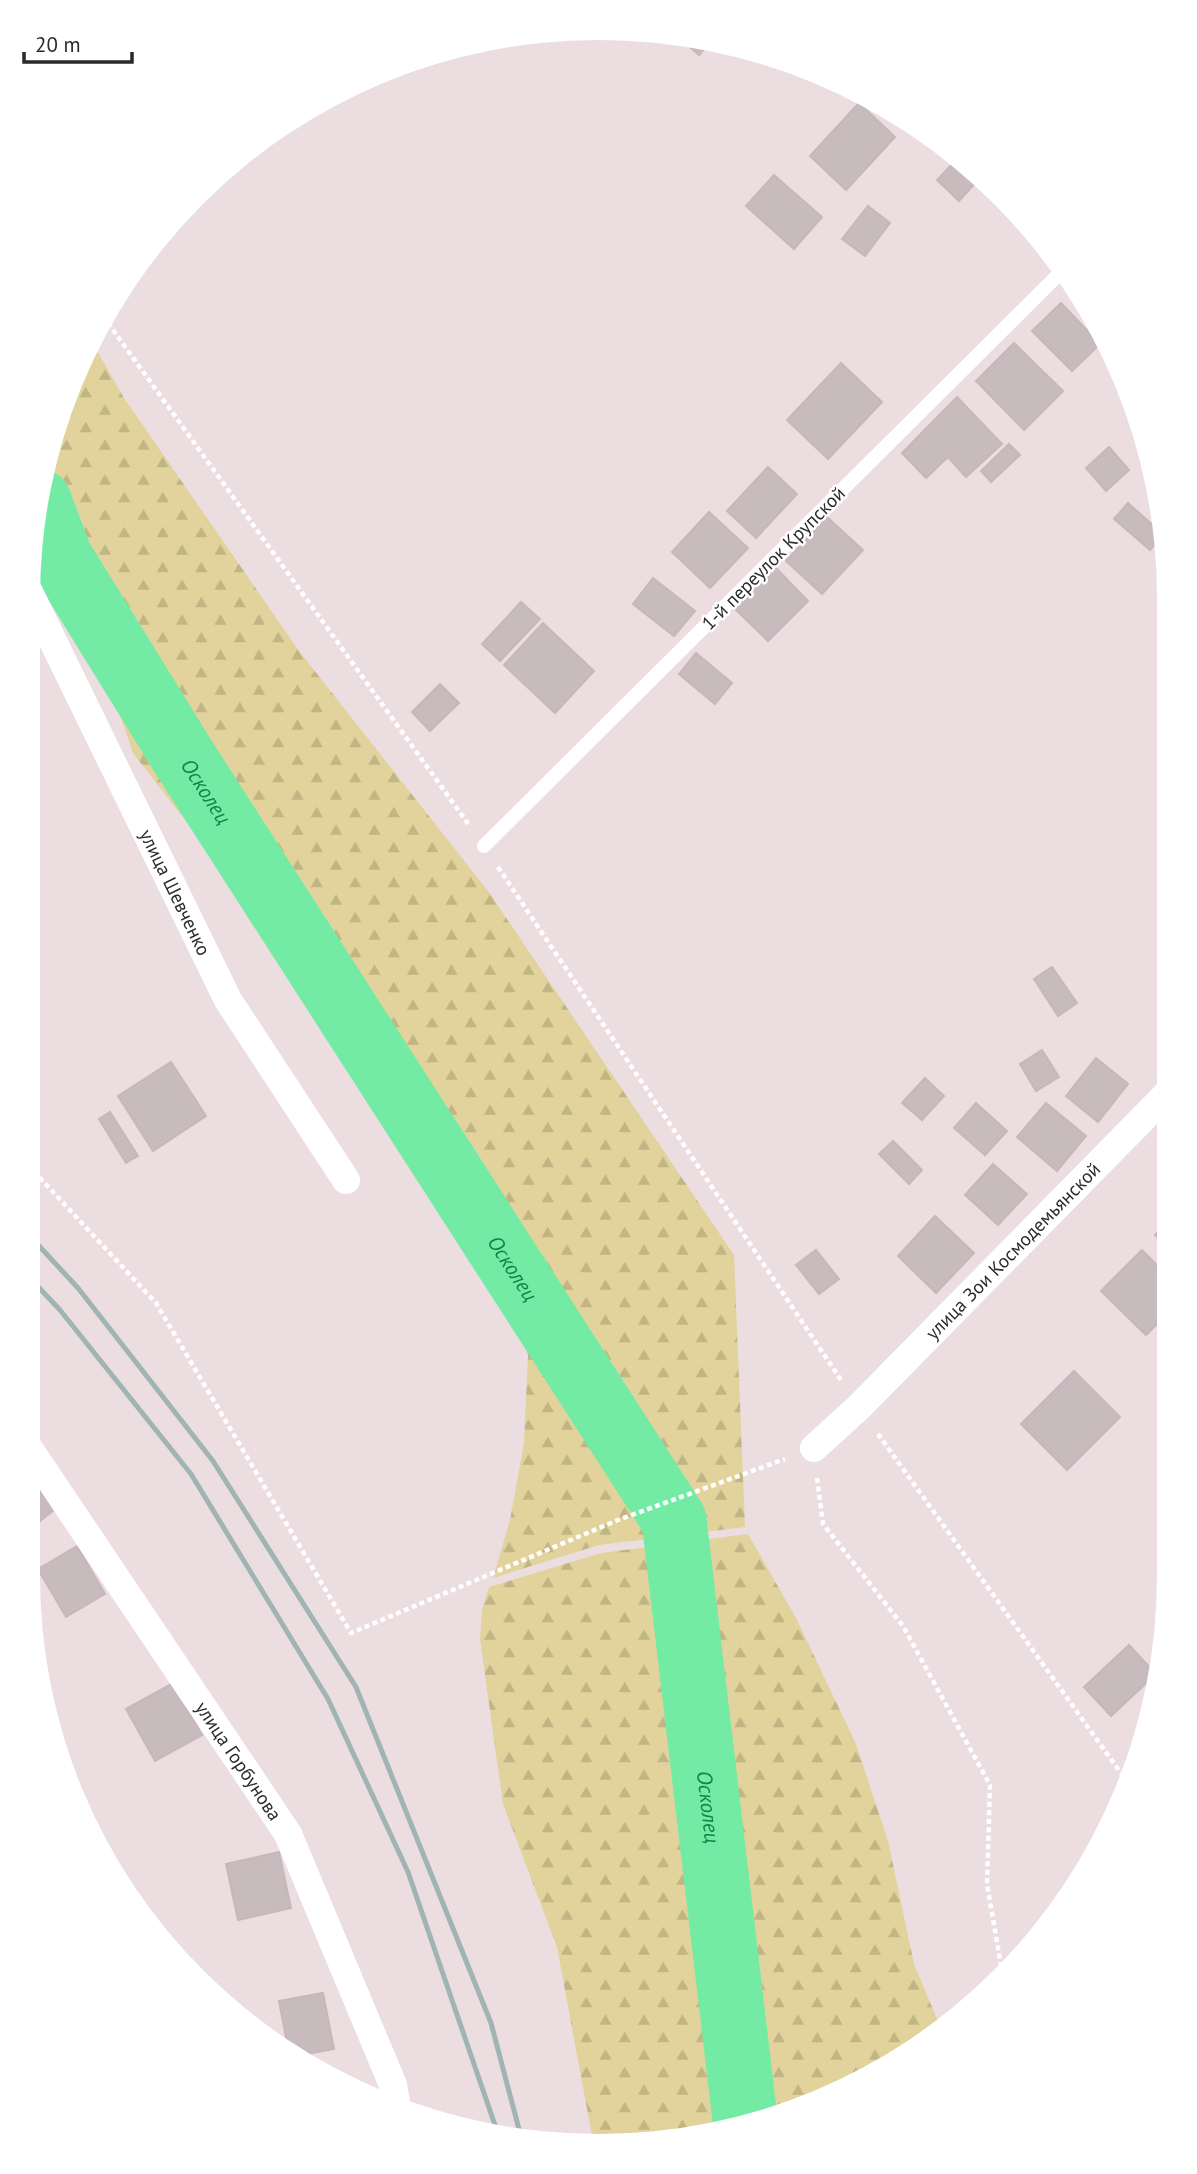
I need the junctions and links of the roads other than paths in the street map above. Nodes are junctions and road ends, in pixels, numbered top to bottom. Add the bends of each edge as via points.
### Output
1 (1055, 278) edge
2 (40, 615) edge
3 (484, 846) road end
4 (1157, 1104) edge
5 (346, 1180) dead end
6 (814, 1448) road end
7 (40, 1465) edge
8 (395, 2095) edge

1 - 3 lane, 1-й переулок Крупской
2 - 5 street, улица Шевченко via 228,1000
4 - 6 street, улица Зои Космодемьянской
7 - 8 street, улица Горбунова via 288,1834

